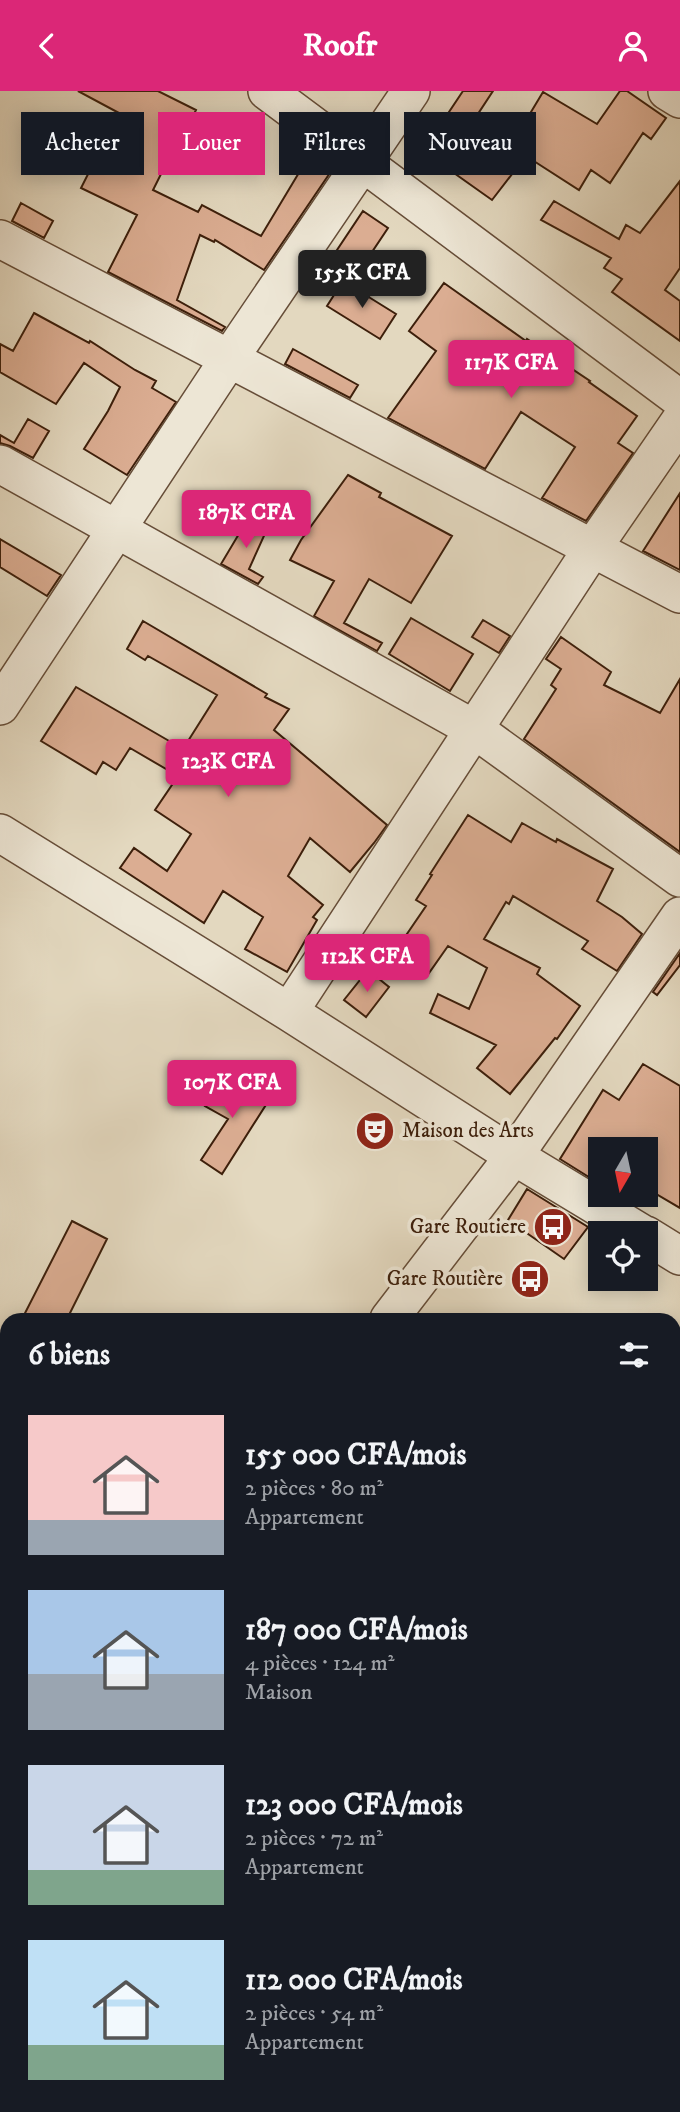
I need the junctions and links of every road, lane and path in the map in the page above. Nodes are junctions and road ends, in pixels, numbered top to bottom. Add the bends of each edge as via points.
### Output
1 (267, 91) edge
2 (411, 91) edge
3 (667, 91) edge
4 (680, 99) edge
5 (295, 112) edge
6 (390, 123) edge
7 (356, 175) edge
8 (380, 175) edge
9 (0, 239) edge
10 (229, 359) junction
11 (680, 398) edge
12 (680, 421) edge
13 (0, 464) edge
14 (117, 529) junction
15 (592, 549) junction
16 (680, 594) edge
17 (0, 706) edge
18 (474, 729) junction
19 (0, 833) edge
20 (680, 878) edge
21 (680, 916) edge
22 (289, 1012) junction
23 (514, 1156) junction
24 (623, 1221) edge
25 (658, 1242) edge
26 (680, 1256) edge
27 (395, 1313) edge

1 - 5 street
2 - 6 street
3 - 4 street
7 - 10 street
8 - 11 street
9 - 10 street
10 - 14 street
10 - 15 street
12 - 15 street
13 - 14 street
14 - 17 street
14 - 18 street
15 - 16 street
15 - 18 street
18 - 20 street
18 - 22 street
19 - 22 street
21 - 23 street
22 - 23 street
23 - 24 street
23 - 27 street
25 - 26 street

